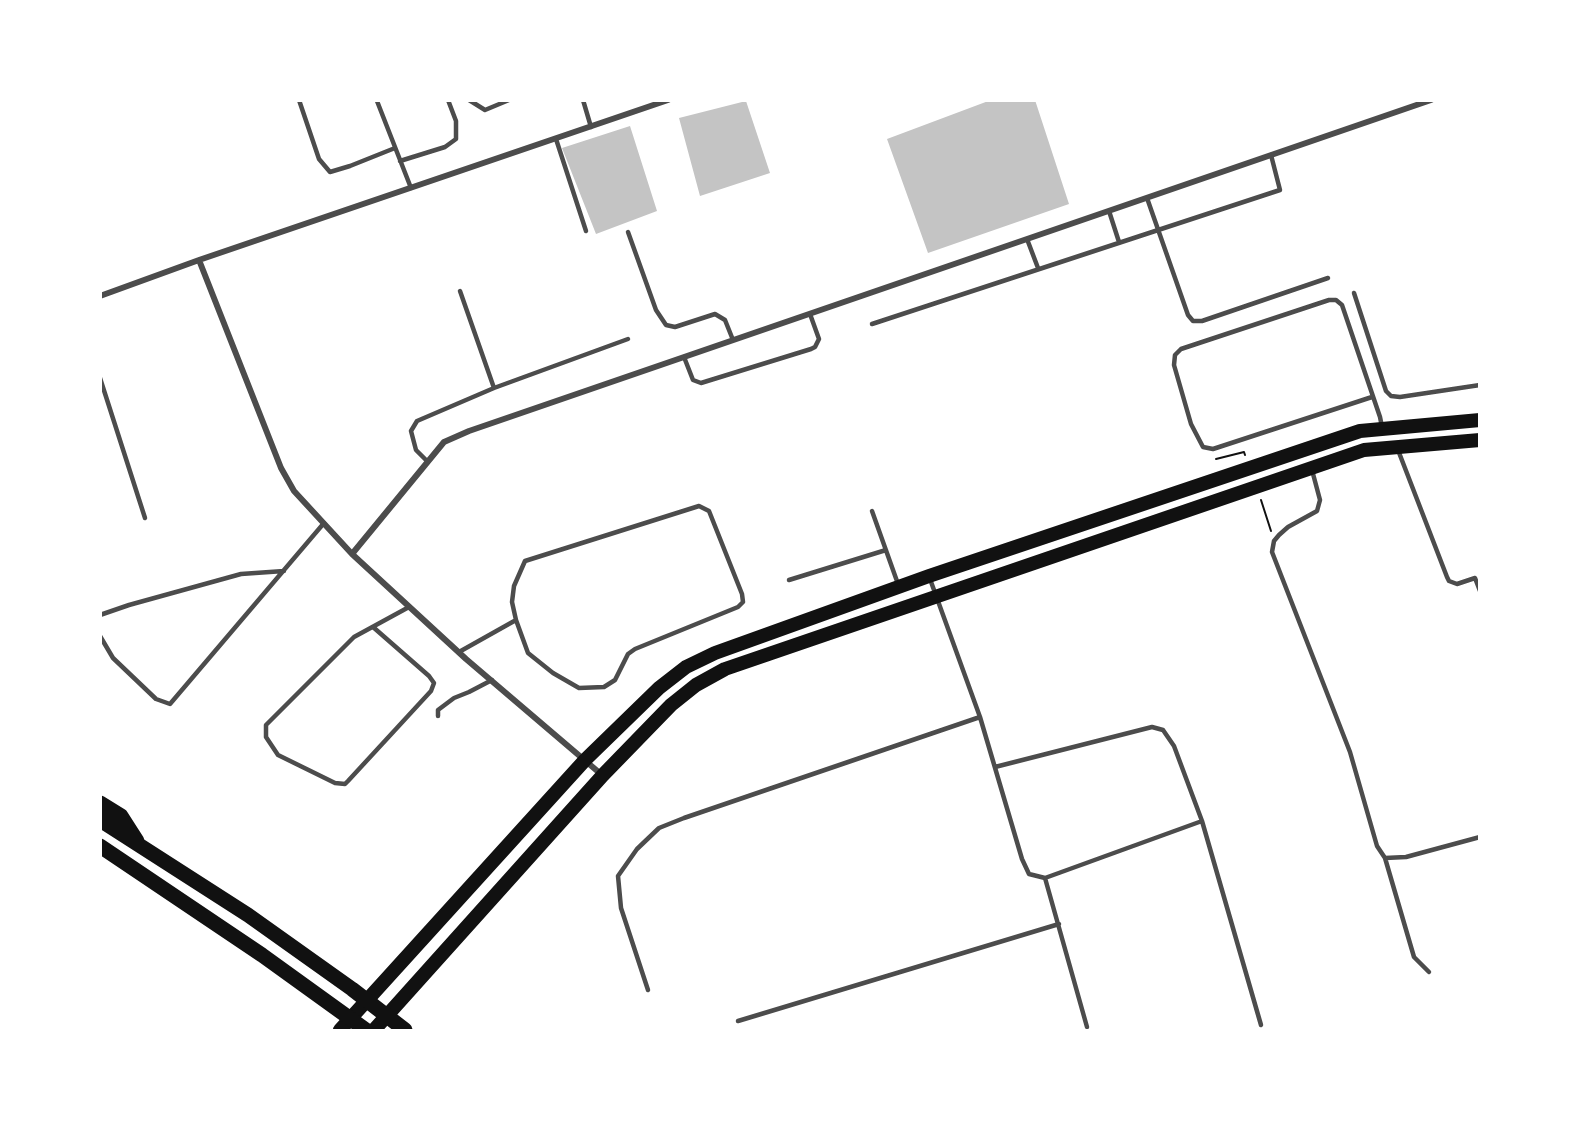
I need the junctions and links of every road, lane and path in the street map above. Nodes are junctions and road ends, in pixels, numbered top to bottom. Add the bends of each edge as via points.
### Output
1 (299, 100) edge
2 (448, 100) edge
3 (469, 100) edge
4 (509, 100) edge
5 (583, 100) edge
6 (668, 100) edge
7 (1431, 100) edge
8 (377, 101) edge
9 (591, 127) junction
10 (556, 139) junction
11 (395, 148) junction
12 (1271, 155) junction
13 (400, 160) junction
14 (411, 188) junction
15 (1147, 198) junction
16 (1109, 211) junction
17 (1158, 229) junction
18 (586, 231) dead end
19 (628, 232) dead end
20 (1027, 239) junction
21 (1119, 242) junction
22 (199, 260) junction
23 (1038, 268) junction
24 (1328, 278) dead end
25 (460, 291) dead end
26 (1354, 293) dead end
27 (100, 296) edge
28 (810, 314) junction
29 (872, 324) dead end
30 (628, 339) dead end
31 (733, 340) junction
32 (684, 357) junction
33 (100, 378) edge
34 (1479, 385) edge
35 (494, 388) junction
36 (1372, 398) junction
37 (1479, 420) edge
38 (1382, 429) junction
39 (1479, 440) edge
40 (1397, 447) junction
41 (427, 461) junction
42 (1311, 468) junction
43 (872, 511) dead end
44 (145, 518) dead end
45 (324, 523) junction
46 (886, 550) junction
47 (352, 554) junction
48 (284, 571) junction
49 (929, 576) junction
50 (1477, 577) edge
51 (789, 580) dead end
52 (898, 587) junction
53 (1479, 591) edge
54 (936, 596) junction
55 (409, 607) junction
56 (100, 615) edge
57 (516, 620) junction
58 (373, 627) junction
59 (100, 636) edge
60 (459, 652) junction
61 (492, 680) junction
62 (438, 716) dead end
63 (980, 717) junction
64 (585, 760) junction
65 (995, 767) junction
66 (603, 775) junction
67 (100, 803) edge
68 (100, 820) edge
69 (1202, 821) junction
70 (1479, 837) edge
71 (100, 846) edge
72 (140, 846) junction
73 (1385, 858) junction
74 (1045, 878) junction
75 (1059, 924) junction
76 (1429, 972) dead end
77 (648, 990) dead end
78 (738, 1021) dead end
79 (1261, 1024) dead end
80 (1086, 1028) dead end
81 (340, 1030) edge
82 (366, 1030) edge
83 (374, 1030) edge
84 (405, 1030) edge

1 - 11 lane via 319,159 330,172
2 - 13 lane via 456,121 456,139 445,147
3 - 4 lane via 485,110
5 - 9 lane
6 - 9 street
7 - 12 street
8 - 11 lane
9 - 10 street
10 - 14 street
10 - 18 lane
11 - 13 lane
12 - 15 street
12 - 17 lane via 1280,189
13 - 14 lane
14 - 22 street
15 - 16 street
15 - 17 lane
16 - 20 street
16 - 21 lane
17 - 21 lane
17 - 24 lane via 1193,321
19 - 31 lane via 656,310 666,325 675,327 715,314 725,320
20 - 23 lane
20 - 28 street
21 - 23 lane
22 - 27 street
22 - 45 street via 281,468 294,491
23 - 29 lane
25 - 35 lane
26 - 34 lane via 1391,396
28 - 31 street
28 - 32 lane via 819,339 812,349 700,383 693,380
30 - 35 lane
31 - 32 street
32 - 41 street via 469,431 444,442
33 - 44 lane
35 - 41 lane via 417,421 411,431 416,450
36 - 36 lane via 1213,449 1203,447 1191,424 1174,365 1175,355 1181,349 1336,300 1342,305
36 - 38 lane
37 - 38 main road
38 - 49 main road via 1360,431
39 - 40 main road
40 - 42 main road via 1364,450
40 - 50 lane via 1449,581 1457,584
41 - 47 street
42 - 54 main road
42 - 73 lane via 1320,500 1317,511 1279,535 1272,552 1350,752 1377,846
43 - 46 lane
45 - 47 street
45 - 48 lane
46 - 51 lane
46 - 52 lane
47 - 55 street
48 - 56 lane via 241,574
48 - 59 lane via 170,704 156,699 112,658
49 - 52 main road
49 - 54 lane
50 - 53 lane
52 - 64 main road via 715,653 686,668 659,688
54 - 63 lane
54 - 66 main road via 725,669 671,705
55 - 58 lane
55 - 60 street
57 - 57 lane via 514,586 525,561 699,506 708,511 743,602 635,649 628,654 615,680 604,687 579,688 553,673 528,653
57 - 60 lane
58 - 58 lane via 354,637 266,726 266,737 278,755 335,783 348,781 431,691 434,683
60 - 61 street
61 - 62 lane via 454,698 438,710
61 - 64 street
63 - 65 lane
63 - 77 lane via 659,828 637,849 618,876 621,908
64 - 66 street
64 - 81 main road
65 - 69 lane via 1152,727 1163,730 1174,746
65 - 74 lane via 1022,859 1029,874
66 - 83 main road
67 - 72 highway via 121,816
68 - 72 highway
69 - 74 lane
69 - 79 lane
70 - 73 lane via 1406,857
71 - 82 highway via 253,948
72 - 84 highway via 248,915
73 - 76 lane via 1414,957
74 - 75 lane
75 - 78 lane
75 - 80 lane

